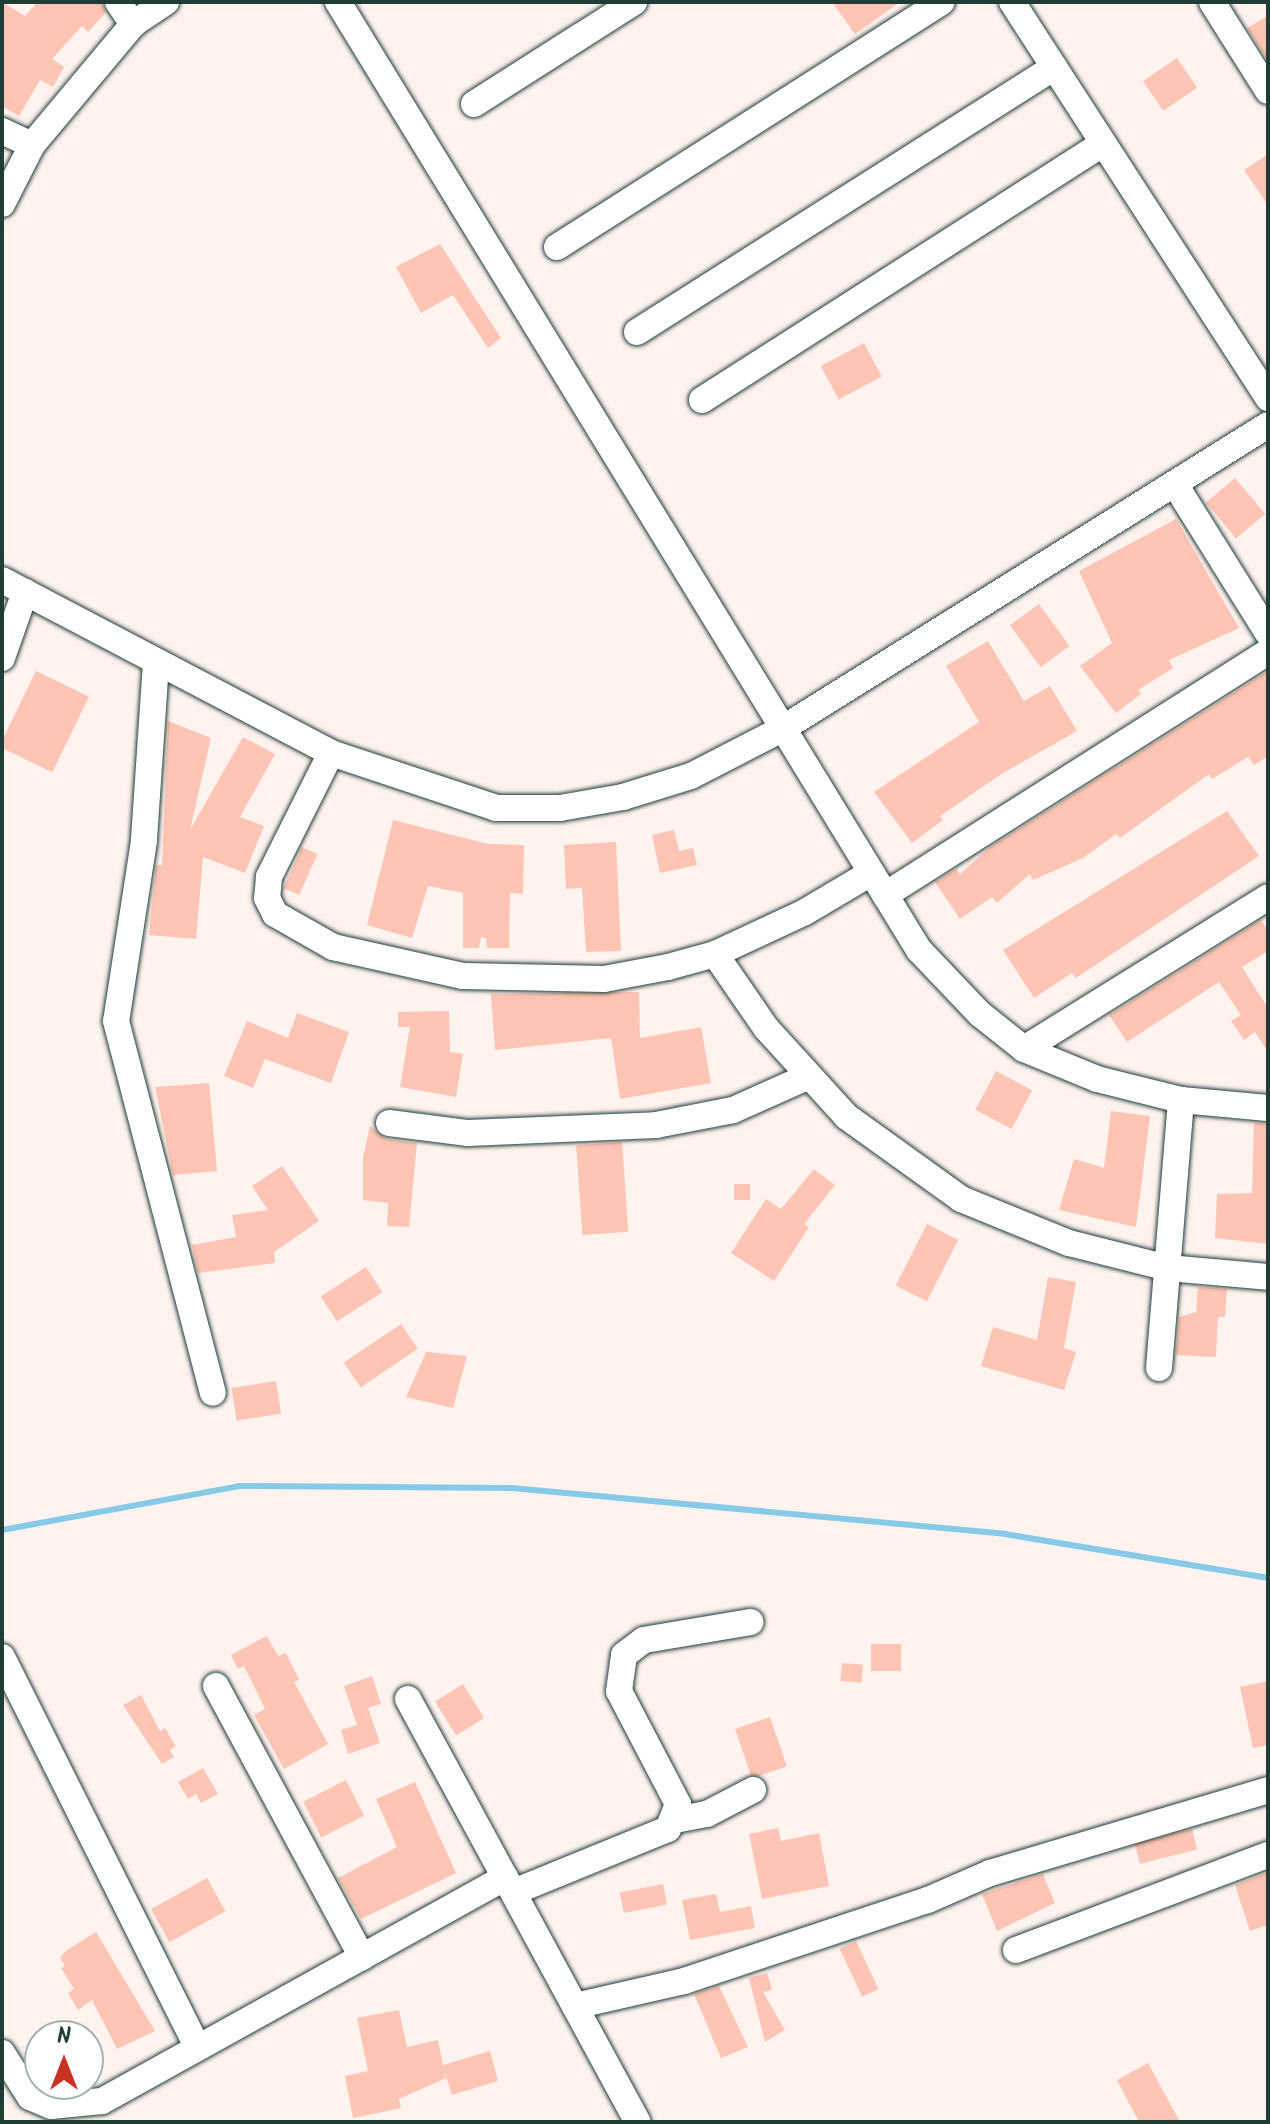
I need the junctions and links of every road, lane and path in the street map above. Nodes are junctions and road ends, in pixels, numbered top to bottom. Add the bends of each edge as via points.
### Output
1 (166, 2) edge
2 (338, 2) edge
3 (634, 2) edge
4 (941, 2) edge
5 (1212, 2) edge
6 (1016, 3) edge
7 (126, 13) edge
8 (1054, 67) junction
9 (1268, 91) edge
10 (474, 104) dead end
11 (2, 131) edge
12 (1103, 144) junction
13 (32, 145) junction
14 (2, 204) edge
15 (557, 247) dead end
16 (637, 332) dead end
17 (1268, 398) edge
18 (702, 400) dead end
19 (1268, 425) edge
20 (1176, 486) junction
21 (14, 586) edge
22 (1268, 633) edge
23 (1268, 652) edge
24 (2, 658) edge
25 (156, 663) junction
26 (782, 729) junction
27 (331, 753) junction
28 (878, 884) junction
29 (1268, 897) edge
30 (715, 954) junction
31 (1024, 1049) junction
32 (809, 1076) junction
33 (1181, 1100) junction
34 (1266, 1107) edge
35 (389, 1123) dead end
36 (1168, 1268) junction
37 (1268, 1277) edge
38 (1159, 1368) dead end
39 (213, 1393) dead end
40 (750, 1622) dead end
41 (2, 1657) edge
42 (216, 1686) dead end
43 (408, 1699) dead end
44 (753, 1790) dead end
45 (1268, 1790) edge
46 (675, 1820) junction
47 (1268, 1855) edge
48 (510, 1884) junction
49 (1016, 1950) dead end
50 (362, 1957) junction
51 (575, 2006) junction
52 (198, 2048) junction
53 (3, 2059) edge
54 (638, 2122) edge

1 - 7 street
2 - 26 street
3 - 10 street
4 - 15 street
5 - 9 street
6 - 8 street
7 - 13 street
8 - 12 street
8 - 16 street
11 - 13 street
12 - 17 street
12 - 18 street
13 - 14 street
19 - 20 street
20 - 22 street
20 - 26 street
21 - 24 street
21 - 25 street
23 - 28 street
25 - 27 street
25 - 39 street via 144,841 116,1021
26 - 27 street via 691,776 623,797 560,808 496,808
26 - 28 street
27 - 30 street via 269,877 267,898 275,914 300,932 333,947 463,976 604,979
28 - 30 street
28 - 31 street via 919,950 980,1014
29 - 31 street
30 - 32 street via 766,1028
31 - 33 street via 1097,1079
32 - 35 street via 733,1110 656,1125 468,1133
32 - 36 street via 847,1117 961,1199 1069,1243
33 - 34 street
33 - 36 street
36 - 37 street
36 - 38 street
40 - 46 street via 644,1640 624,1655 619,1691 678,1804
41 - 52 street
42 - 50 street
43 - 48 street
44 - 46 street via 707,1814
45 - 51 street via 990,1873 928,1900 684,1981
46 - 48 street via 627,1849
47 - 49 street
48 - 50 street
48 - 51 street
50 - 52 street
51 - 54 street
52 - 53 street via 102,2101 74,2106 51,2106 30,2097

